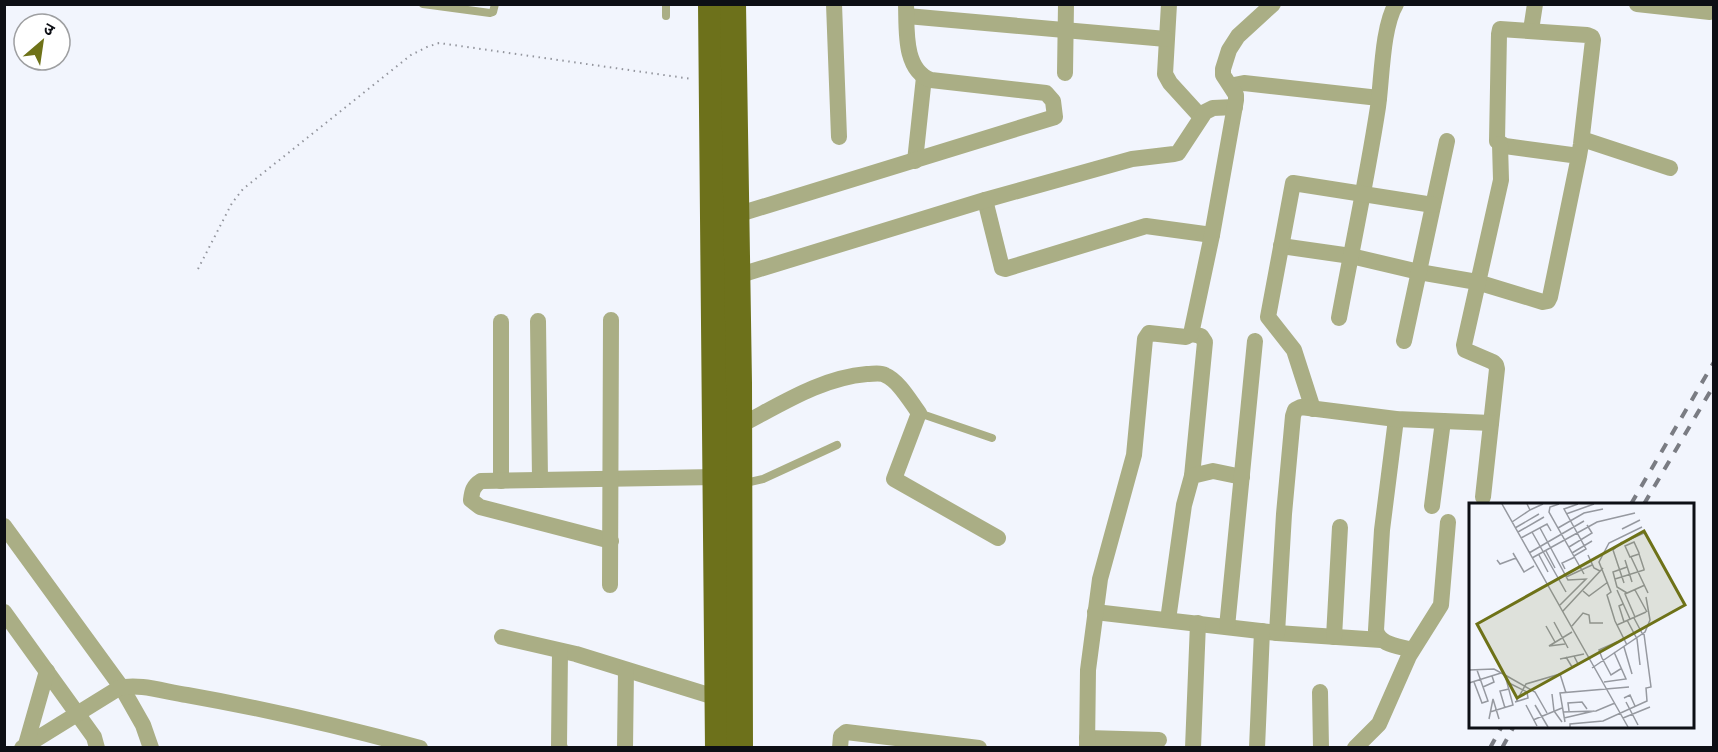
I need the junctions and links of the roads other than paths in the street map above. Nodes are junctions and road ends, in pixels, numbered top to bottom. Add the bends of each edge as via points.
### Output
1 (423, 4) edge
2 (495, 4) edge
3 (666, 4) edge
4 (711, 4) edge
5 (733, 4) edge
6 (834, 4) edge
7 (1066, 4) edge
8 (1169, 4) edge
9 (1273, 4) edge
10 (1396, 4) edge
11 (1535, 4) edge
12 (1637, 4) edge
13 (907, 10) edge
14 (926, 11) edge
15 (1710, 12) dead end
16 (666, 16) dead end
17 (1066, 30) junction
18 (1531, 30) junction
19 (1166, 39) junction
20 (1065, 73) dead end
21 (924, 77) junction
22 (1233, 89) junction
23 (1379, 98) junction
24 (1235, 106) junction
25 (1201, 117) junction
26 (839, 137) dead end
27 (1447, 141) dead end
28 (1500, 144) junction
29 (1581, 148) junction
30 (915, 161) junction
31 (1670, 168) dead end
32 (1363, 195) junction
33 (985, 200) junction
34 (1433, 205) junction
35 (736, 215) junction
36 (1212, 235) junction
37 (1281, 246) junction
38 (1351, 256) junction
39 (1419, 272) junction
40 (737, 276) junction
41 (1478, 282) junction
42 (1339, 318) dead end
43 (538, 321) dead end
44 (611, 321) dead end
45 (501, 322) dead end
46 (1191, 334) junction
47 (1256, 341) dead end
48 (1404, 341) dead end
49 (1313, 409) junction
50 (919, 412) junction
51 (1396, 419) junction
52 (1443, 421) junction
53 (1491, 423) junction
54 (739, 426) junction
55 (992, 438) dead end
56 (837, 445) dead end
57 (1192, 476) junction
58 (1242, 477) junction
59 (612, 479) junction
60 (540, 480) junction
61 (501, 481) junction
62 (728, 481) junction
63 (1483, 497) dead end
64 (1432, 506) dead end
65 (1448, 522) dead end
66 (4, 526) edge
67 (1340, 527) dead end
68 (998, 538) dead end
69 (611, 541) junction
70 (610, 585) dead end
71 (4, 612) edge
72 (1095, 612) junction
73 (1168, 620) junction
74 (1198, 623) junction
75 (1227, 627) junction
76 (1270, 632) junction
77 (502, 637) dead end
78 (1334, 637) junction
79 (1381, 640) junction
80 (1412, 650) junction
81 (560, 651) junction
82 (626, 670) junction
83 (47, 671) junction
84 (122, 688) junction
85 (1320, 692) dead end
86 (717, 698) junction
87 (76, 713) junction
88 (1159, 740) dead end
89 (1087, 743) edge
90 (25, 747) edge
91 (97, 747) edge
92 (151, 747) edge
93 (420, 747) edge
94 (561, 747) edge
95 (625, 747) edge
96 (718, 747) edge
97 (740, 747) edge
98 (840, 747) edge
99 (979, 747) edge
100 (1193, 747) edge
101 (1257, 747) edge
102 (1320, 747) edge
103 (1355, 747) edge

1 - 2 lane via 490,13
3 - 16 lane
4 - 62 main road
5 - 35 main road
6 - 26 street
7 - 17 street
8 - 19 street
9 - 22 street via 1232,42 1223,75
10 - 23 street via 1389,19
11 - 18 street
12 - 15 street
13 - 14 street
13 - 21 street via 909,48 913,63
14 - 17 street
17 - 19 street
17 - 20 street
18 - 28 street via 1500,29
18 - 29 street via 1592,37
19 - 25 street via 1166,78
21 - 30 street
21 - 30 street via 1046,93 1056,113 1052,119
22 - 23 street via 1234,85 1244,83
22 - 24 street
23 - 32 street
24 - 25 street via 1213,108
24 - 36 street
25 - 33 street via 1178,153 1132,159
27 - 34 street
28 - 29 street
28 - 41 street via 1501,180
29 - 31 street
29 - 41 street via 1548,301
30 - 35 street
32 - 34 street
32 - 37 street via 1293,183
32 - 38 street
33 - 36 street via 1005,269 1146,226
33 - 40 street
34 - 39 street
35 - 40 main road
36 - 46 street
37 - 38 street
37 - 49 street via 1268,317 1294,350
38 - 39 street
38 - 42 street
39 - 41 street
39 - 48 street
40 - 54 main road
41 - 53 street via 1464,345 1469,353 1496,365
43 - 60 street
44 - 59 street
45 - 61 street
46 - 57 street via 1201,336 1205,342
46 - 72 street via 1147,335 1134,456 1102,569
47 - 58 street
49 - 51 street
49 - 76 street via 1301,407 1293,416
50 - 54 street via 893,379 881,373 823,383
50 - 55 lane
50 - 68 street via 894,479
51 - 52 street
51 - 79 street via 1381,539 1376,630
52 - 53 street
52 - 64 street
53 - 63 street
54 - 62 main road
56 - 62 lane via 763,479
57 - 58 street via 1213,471
57 - 73 street
58 - 75 street
59 - 60 street
59 - 62 street
59 - 69 street
60 - 61 street
61 - 69 street via 476,484 471,500
62 - 86 main road
62 - 97 main road
65 - 80 street via 1442,605
66 - 84 street
67 - 78 street
69 - 70 street
71 - 83 street
72 - 73 street
72 - 89 street via 1088,670
73 - 74 street
74 - 75 street
74 - 100 street
75 - 76 street
76 - 78 street
76 - 101 street
77 - 81 street
78 - 79 street
79 - 80 street
80 - 103 street via 1379,724
81 - 82 street
81 - 94 street
82 - 86 street
82 - 95 street
83 - 87 street
83 - 90 street
84 - 87 street
84 - 92 street
84 - 93 street via 237,704
85 - 102 street
86 - 96 main road
87 - 90 street
87 - 91 street
88 - 89 street
98 - 99 street via 841,736 846,732

